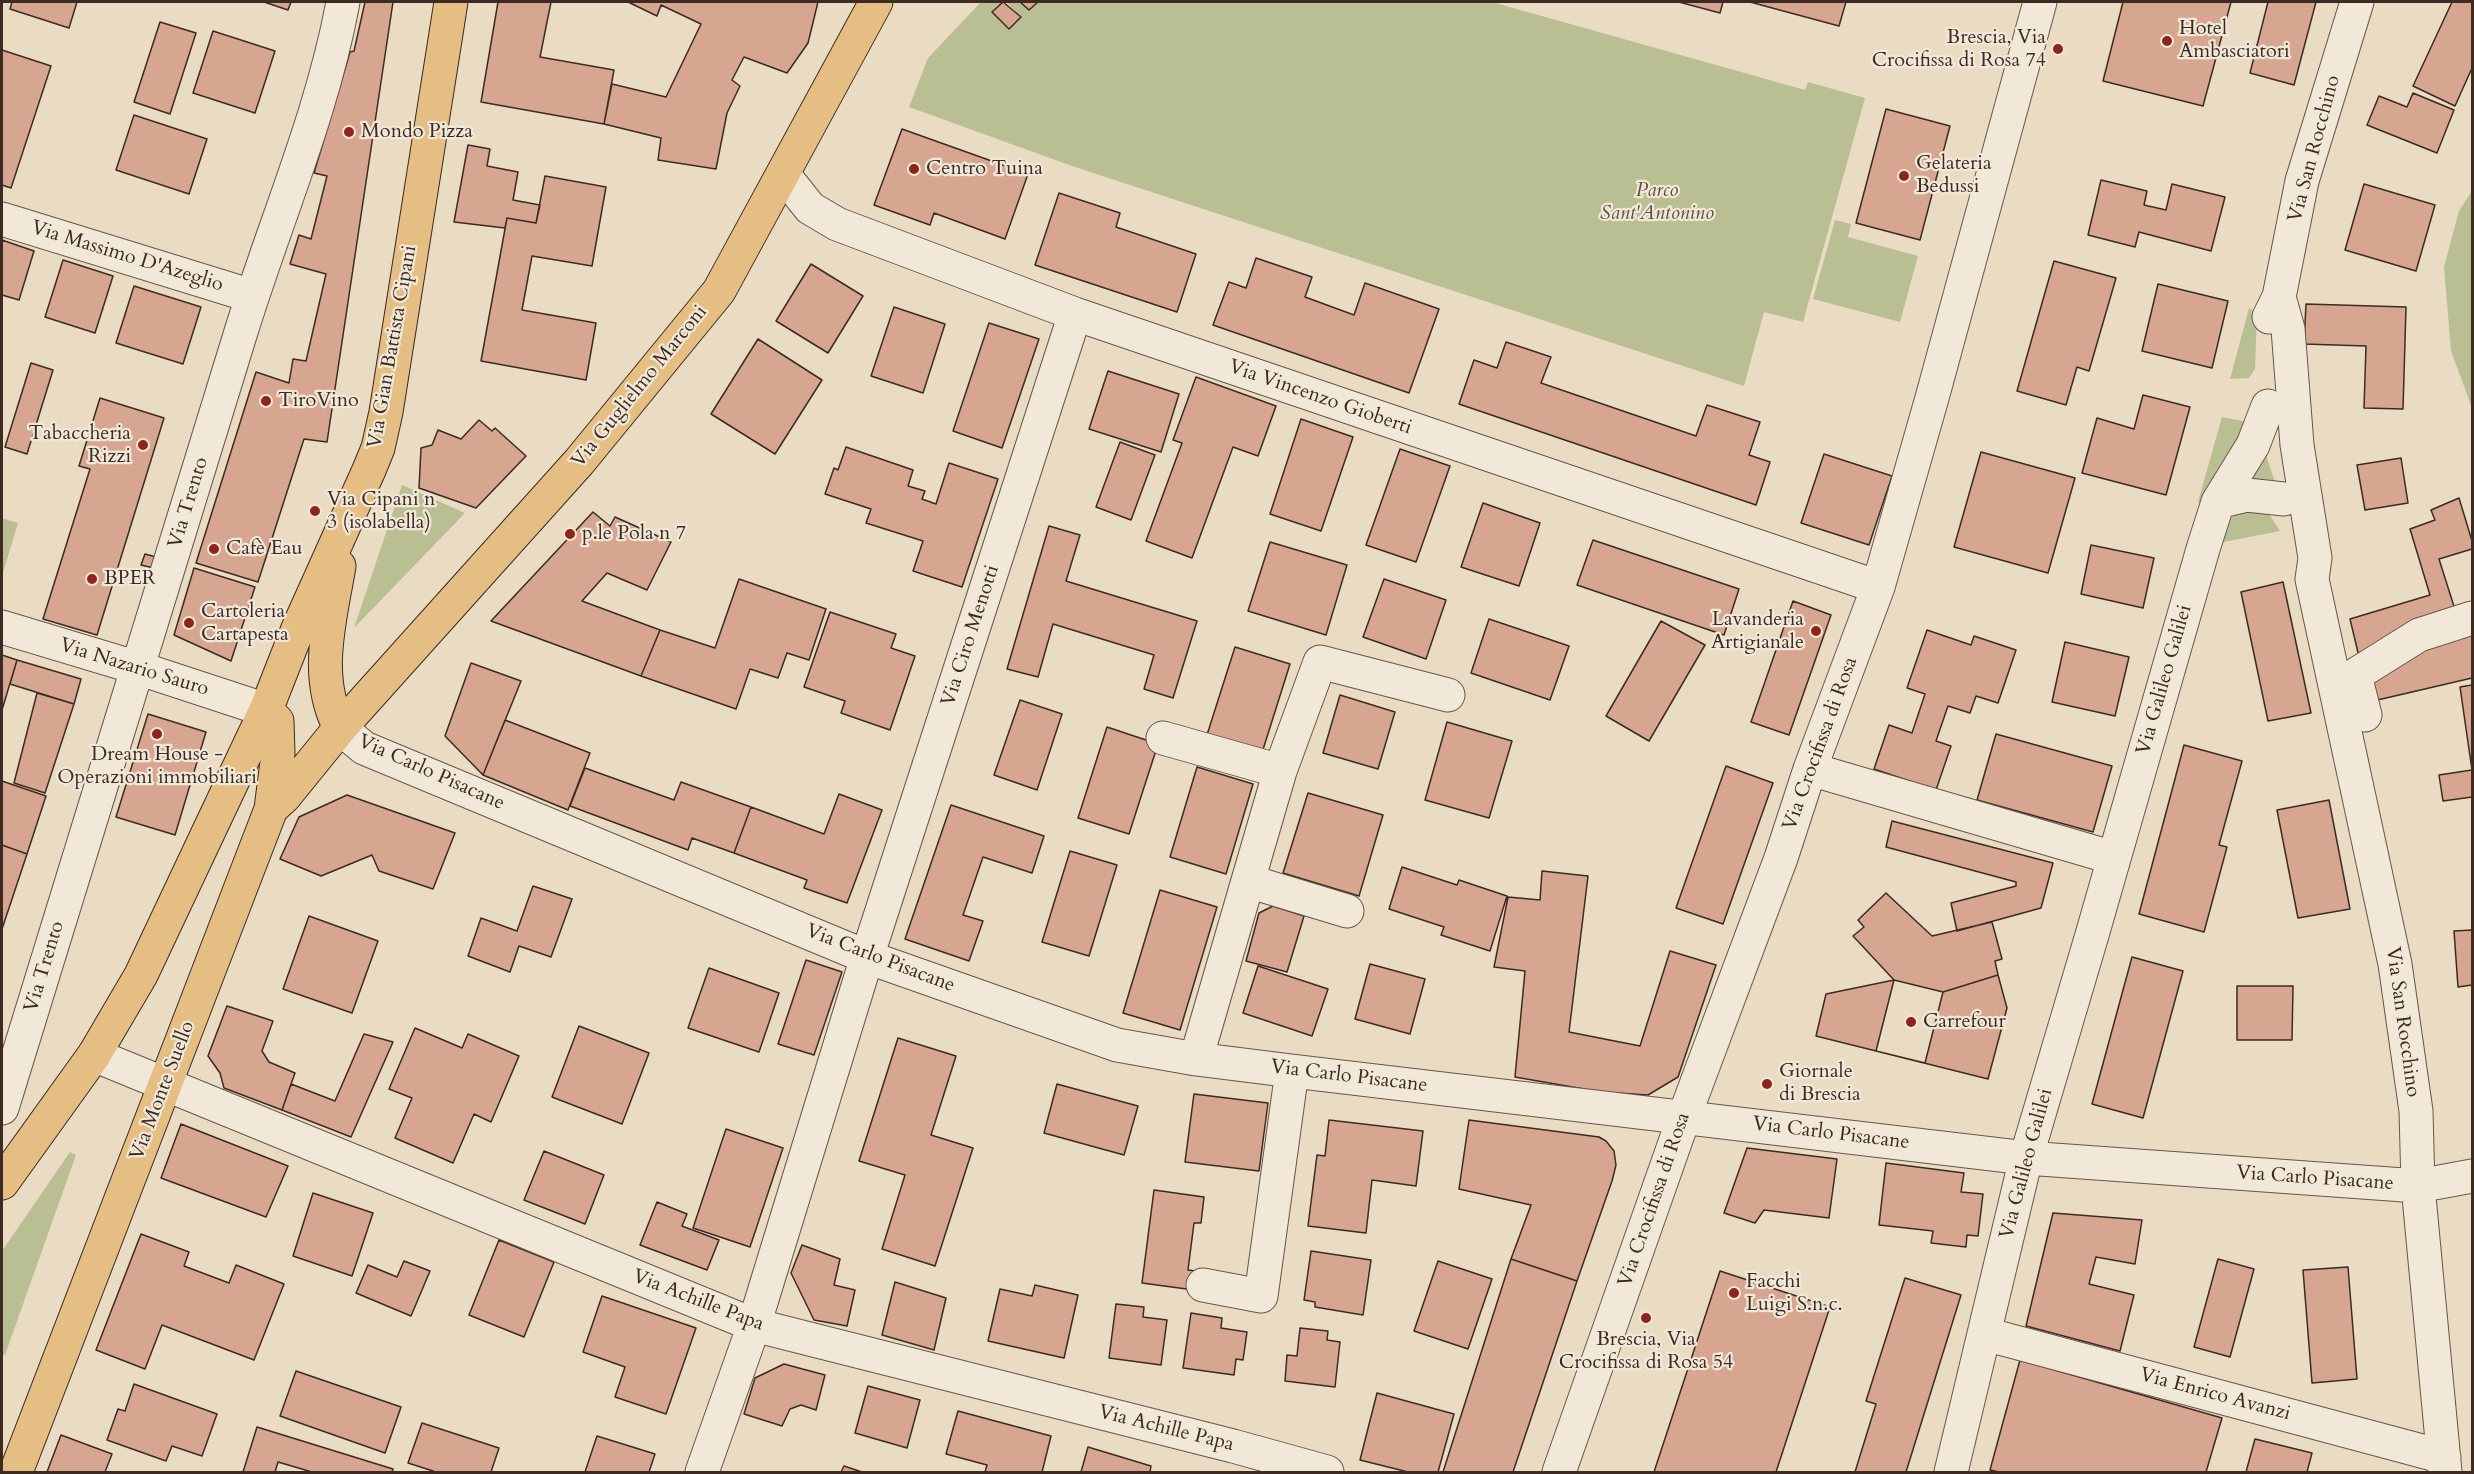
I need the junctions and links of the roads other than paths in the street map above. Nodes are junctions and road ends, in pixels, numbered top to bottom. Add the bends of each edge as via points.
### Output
1 (343, 2) edge
2 (451, 2) edge
3 (876, 2) edge
4 (2040, 2) edge
5 (2357, 2) edge
6 (783, 174) junction
7 (2, 219) edge
8 (252, 296) junction
9 (2279, 297) junction
10 (1075, 314) junction
11 (2268, 406) junction
12 (2284, 499) junction
13 (2218, 502) junction
14 (345, 524) junction
15 (2312, 579) junction
16 (1878, 587) junction
17 (2472, 618) edge
18 (2, 627) edge
19 (138, 668) junction
20 (1449, 695) dead end
21 (266, 710) junction
22 (340, 728) junction
23 (1163, 738) dead end
24 (1810, 769) junction
25 (1280, 771) junction
26 (2356, 778) junction
27 (271, 809) junction
28 (2114, 858) junction
29 (1248, 881) junction
30 (1347, 911) dead end
31 (867, 957) junction
32 (11, 1041) edge
33 (94, 1055) junction
34 (1196, 1059) junction
35 (1292, 1071) junction
36 (166, 1084) junction
37 (2, 1108) edge
38 (1684, 1117) junction
39 (2026, 1158) junction
40 (2472, 1176) edge
41 (2, 1184) edge
42 (2418, 1186) junction
43 (1203, 1285) dead end
44 (754, 1324) junction
45 (1985, 1334) junction
46 (1229, 1460) edge
47 (2444, 1465) edge
48 (16, 1473) edge
49 (702, 1473) edge
50 (1327, 1473) edge
51 (1559, 1473) edge
52 (1951, 1473) edge

1 - 8 street, Via Trento via 319,96
2 - 14 main road, Via Gian Battista Cipani via 386,412 378,448
3 - 6 main road, Via Guglielmo Marconi
4 - 16 street, Via Crocifissa di Rosa
5 - 9 street, Via San Rocchino via 2302,181
6 - 10 street, Via Vincenzo Gioberti via 810,208 837,224
6 - 22 main road, Via Guglielmo Marconi via 719,291 579,462
7 - 8 street, Via Massimo D'Azeglio
8 - 19 street, Via Trento
9 - 11 street, Via San Rocchino via 2269,316
9 - 15 street, Via San Rocchino via 2288,329 2297,445 2315,558
10 - 16 street, Via Vincenzo Gioberti
10 - 31 street, Via Ciro Menotti
11 - 12 street, Via San Rocchino
11 - 13 street, Via Galileo Galilei via 2253,445
12 - 13 street via 2247,495
12 - 15 street, Via San Rocchino via 2299,560
13 - 28 street, Via Galileo Galilei
14 - 21 main road, Via Gian Battista Cipani
14 - 22 main road via 325,663 330,709
15 - 26 street, Via San Rocchino
16 - 24 street, Via Crocifissa di Rosa
17 - 26 street via 2419,635 2355,675 2375,759 2372,774
18 - 19 street, Via Nazario Sauro
19 - 21 street, Via Nazario Sauro
19 - 32 street, Via Trento
20 - 25 street via 1320,662
21 - 27 main road via 277,721 278,754
21 - 33 main road via 141,975
22 - 27 main road, Via Monte Suello
22 - 31 street, Via Carlo Pisacane via 364,748
23 - 25 street
24 - 28 street
24 - 38 street, Via Crocifissa di Rosa via 1781,858
25 - 29 street
26 - 42 street, Via San Rocchino via 2396,963 2415,1111
27 - 36 main road, Via Monte Suello
28 - 39 street, Via Galileo Galilei
29 - 30 street
29 - 34 street
31 - 34 street, Via Carlo Pisacane via 1117,1045
31 - 44 street, Via Ciro Menotti
32 - 37 street, Via Trento
33 - 36 street, Via Achille Papa
33 - 41 main road
34 - 35 street, Via Carlo Pisacane
35 - 38 street, Via Carlo Pisacane
35 - 43 street via 1261,1296
36 - 44 street, Via Achille Papa
36 - 48 main road, Via Monte Suello
38 - 39 street, Via Carlo Pisacane
38 - 51 street, Via Crocifissa di Rosa
39 - 42 street, Via Carlo Pisacane
39 - 45 street, Via Galileo Galilei
40 - 42 street, Via Carlo Pisacane
42 - 47 street, Via San Rocchino
44 - 46 street, Via Achille Papa
44 - 49 street, Via Ciro Menotti
45 - 47 street, Via Enrico Avanzi
45 - 52 street, Via Galileo Galilei
46 - 50 street, Via Achille Papa

